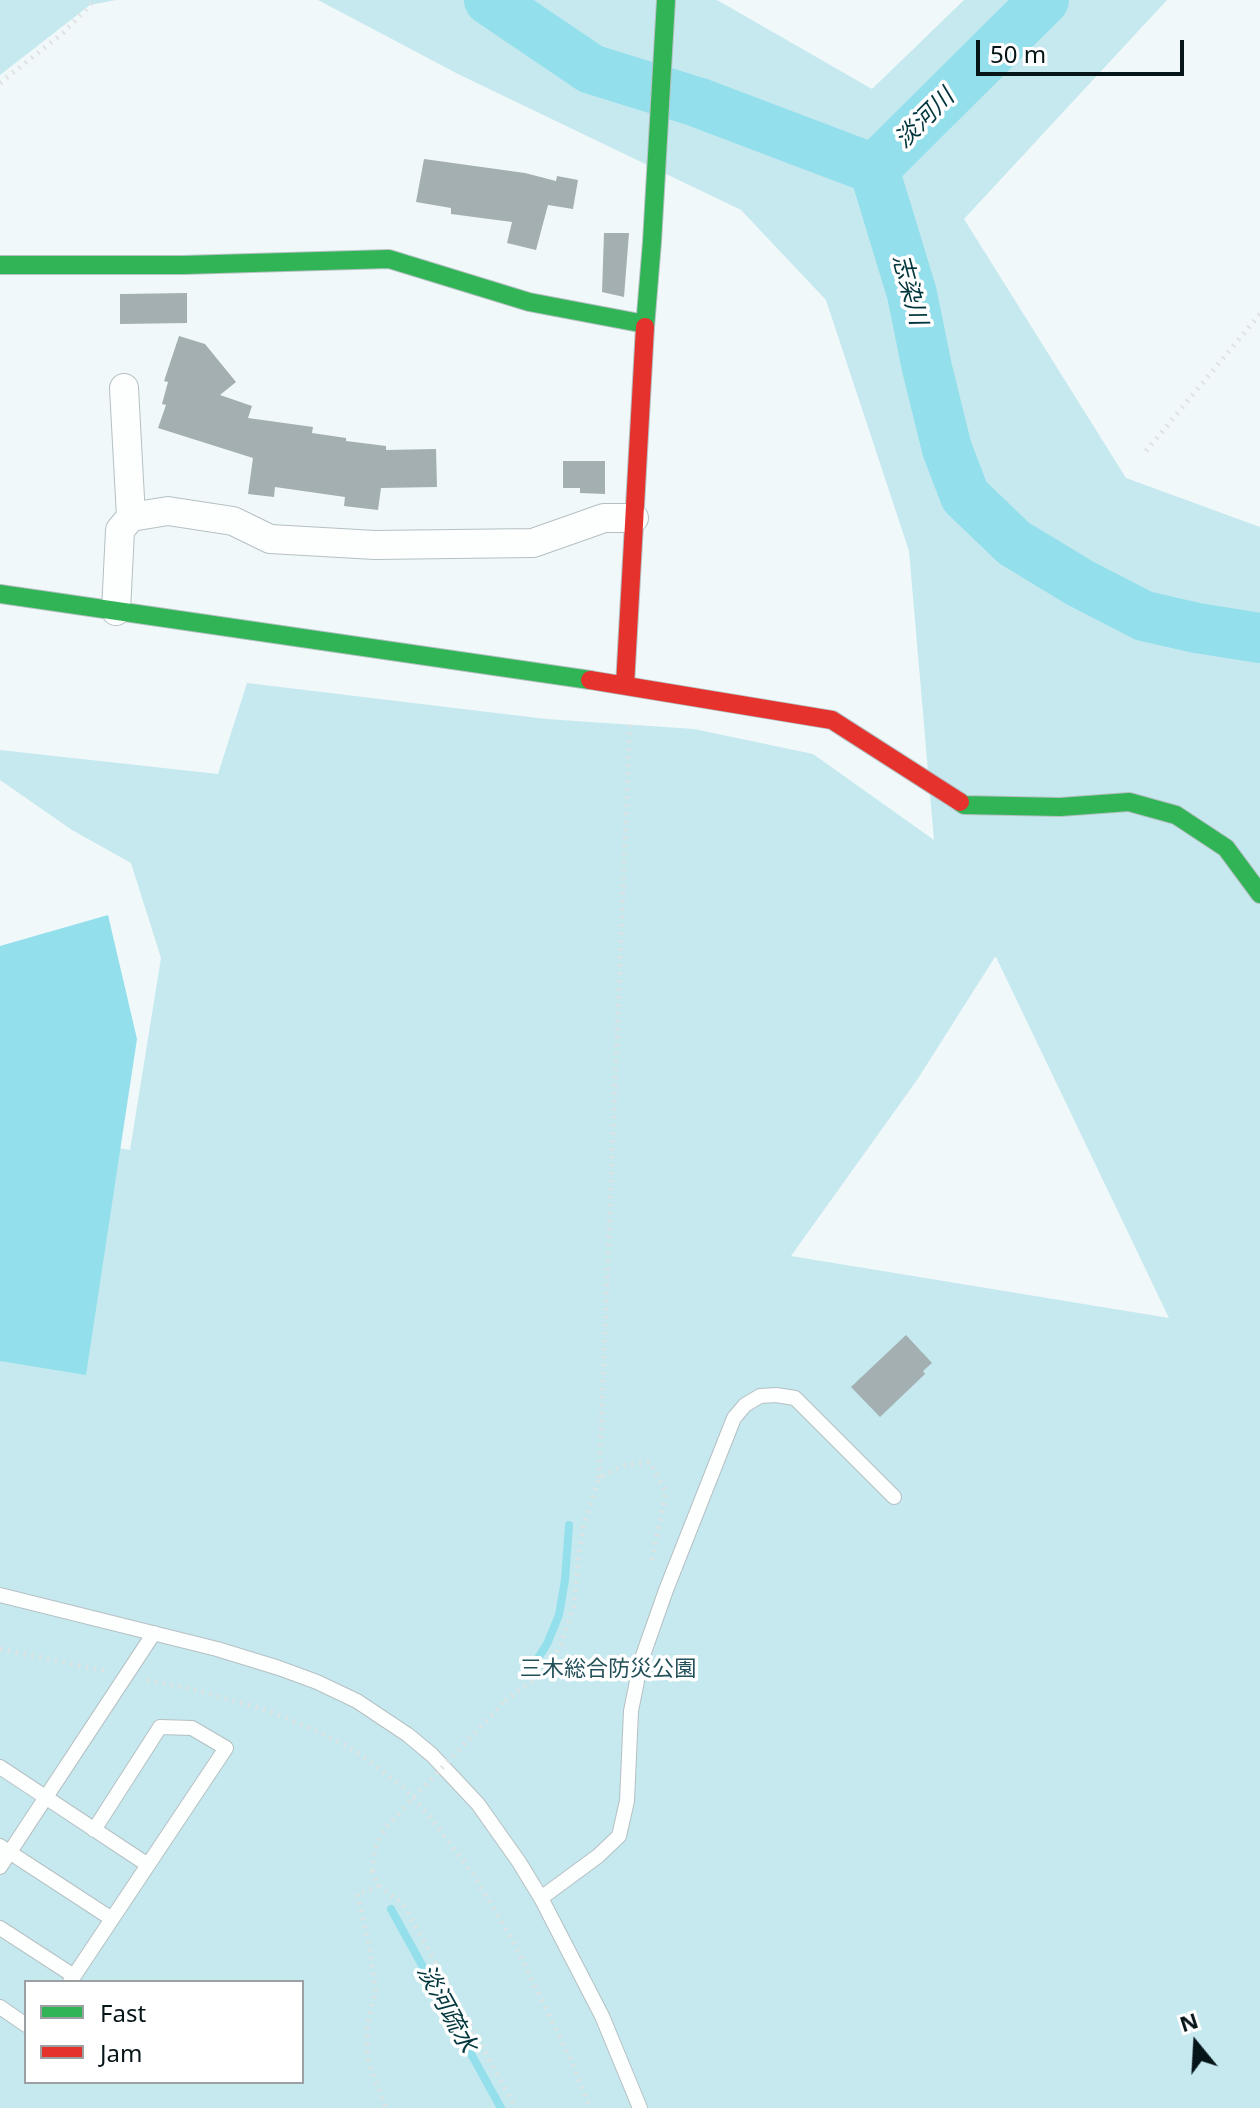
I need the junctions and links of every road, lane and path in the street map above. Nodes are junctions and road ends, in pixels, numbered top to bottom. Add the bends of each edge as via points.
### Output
1 (95, 0) edge
2 (666, 0) edge
3 (0, 83) edge
4 (0, 265) edge
5 (1260, 314) edge
6 (645, 324) junction
7 (124, 388) dead end
8 (1146, 451) dead end
9 (131, 517) junction
10 (634, 518) junction
11 (0, 594) edge
12 (116, 611) junction
13 (625, 685) junction
14 (1260, 894) edge
15 (599, 1478) junction
16 (894, 1497) dead end
17 (666, 1590) junction
18 (0, 1595) edge
19 (154, 1633) junction
20 (0, 1649) edge
21 (127, 1674) junction
22 (0, 1767) edge
23 (46, 1798) junction
24 (94, 1830) junction
25 (5, 1849) edge
26 (148, 1865) junction
27 (0, 1867) edge
28 (379, 1886) junction
29 (541, 1898) junction
30 (112, 1919) junction
31 (0, 1928) edge
32 (72, 1979) edge
33 (0, 2007) edge
34 (24, 2024) edge
35 (386, 2108) edge
36 (516, 2108) edge
37 (590, 2108) edge
38 (640, 2108) edge

1 - 3 path
2 - 6 street
4 - 6 street via 389,259 529,302
5 - 8 path
6 - 10 street
7 - 9 street
9 - 10 street via 168,511 233,521 270,539 375,545 533,543 604,518
9 - 12 street via 120,530
10 - 13 street
11 - 12 street
12 - 13 street
13 - 14 street via 832,720 964,805 1129,802 1176,815 1226,848
13 - 15 path via 631,704
15 - 17 path via 625,1465 650,1462 666,1492 652,1560
15 - 28 path, bridge via 584,1524 566,1632 544,1672 505,1701 385,1828 372,1871
16 - 17 lane via 795,1398 760,1396 734,1418
17 - 29 lane via 641,1661 631,1711 627,1801 619,1836
18 - 19 lane
19 - 21 lane
19 - 29 lane via 279,1668 374,1711 432,1755 469,1795
20 - 21 path
21 - 23 lane
21 - 37 path via 266,1710 310,1728 363,1756 403,1787 473,1874 514,1943
22 - 23 lane
23 - 24 lane
23 - 25 lane
24 - 26 lane
24 - 26 lane via 160,1727 192,1728 226,1748
25 - 27 lane
25 - 30 lane
26 - 30 lane
28 - 35 path via 357,1894 376,1991 367,2026 367,2058
28 - 36 path via 403,1904
29 - 38 lane via 602,2016
30 - 32 lane
31 - 32 lane
33 - 34 lane

